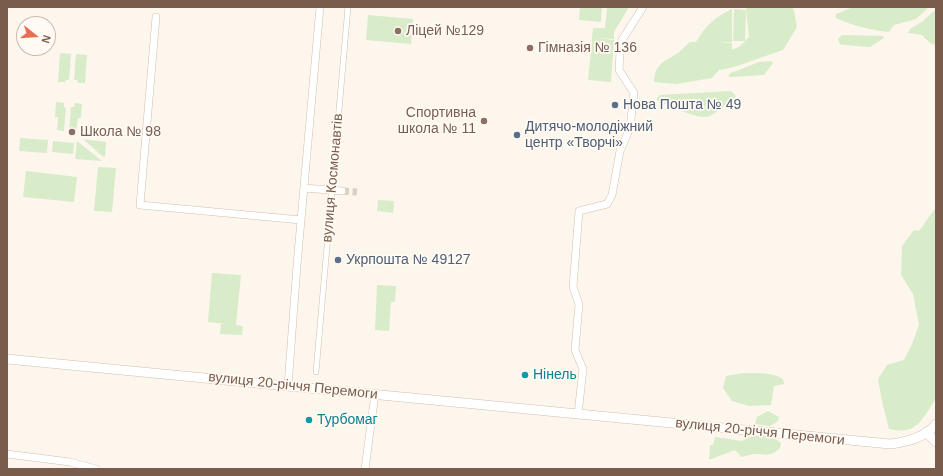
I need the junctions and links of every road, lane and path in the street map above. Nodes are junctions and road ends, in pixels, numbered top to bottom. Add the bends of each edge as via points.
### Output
1 (320, 7) edge
2 (348, 7) edge
3 (643, 7) edge
4 (156, 17) dead end
5 (304, 188) junction
6 (332, 190) junction
7 (342, 191) tunnel mouth
8 (301, 220) junction
9 (7, 359) edge
10 (316, 372) dead end
11 (288, 386) junction
12 (375, 394) junction
13 (578, 414) junction
14 (936, 424) edge
15 (926, 432) junction
16 (936, 442) edge
17 (7, 454) edge
18 (96, 469) edge
19 (366, 469) edge

1 - 5 street, вулиця Космонавтів
2 - 6 street, вулиця Космонавтів
3 - 13 street via 622,40 619,70 634,93 630,128 620,151 612,195 607,204 580,210 573,287 578,304 575,350 583,369
4 - 8 street, вулиця Космонавтів via 140,205
5 - 6 street
5 - 8 street, вулиця Космонавтів
6 - 7 street
6 - 10 street, вулиця Космонавтів
8 - 11 street, вулиця Космонавтів
9 - 11 street, вулиця 20-річчя Перемоги
11 - 12 street, вулиця 20-річчя Перемоги
12 - 13 street, вулиця 20-річчя Перемоги
12 - 19 street
13 - 15 street, вулиця 20-річчя Перемоги via 890,444 910,441
14 - 15 street, вулиця 20-річчя Перемоги
15 - 16 street
17 - 18 street via 70,462

